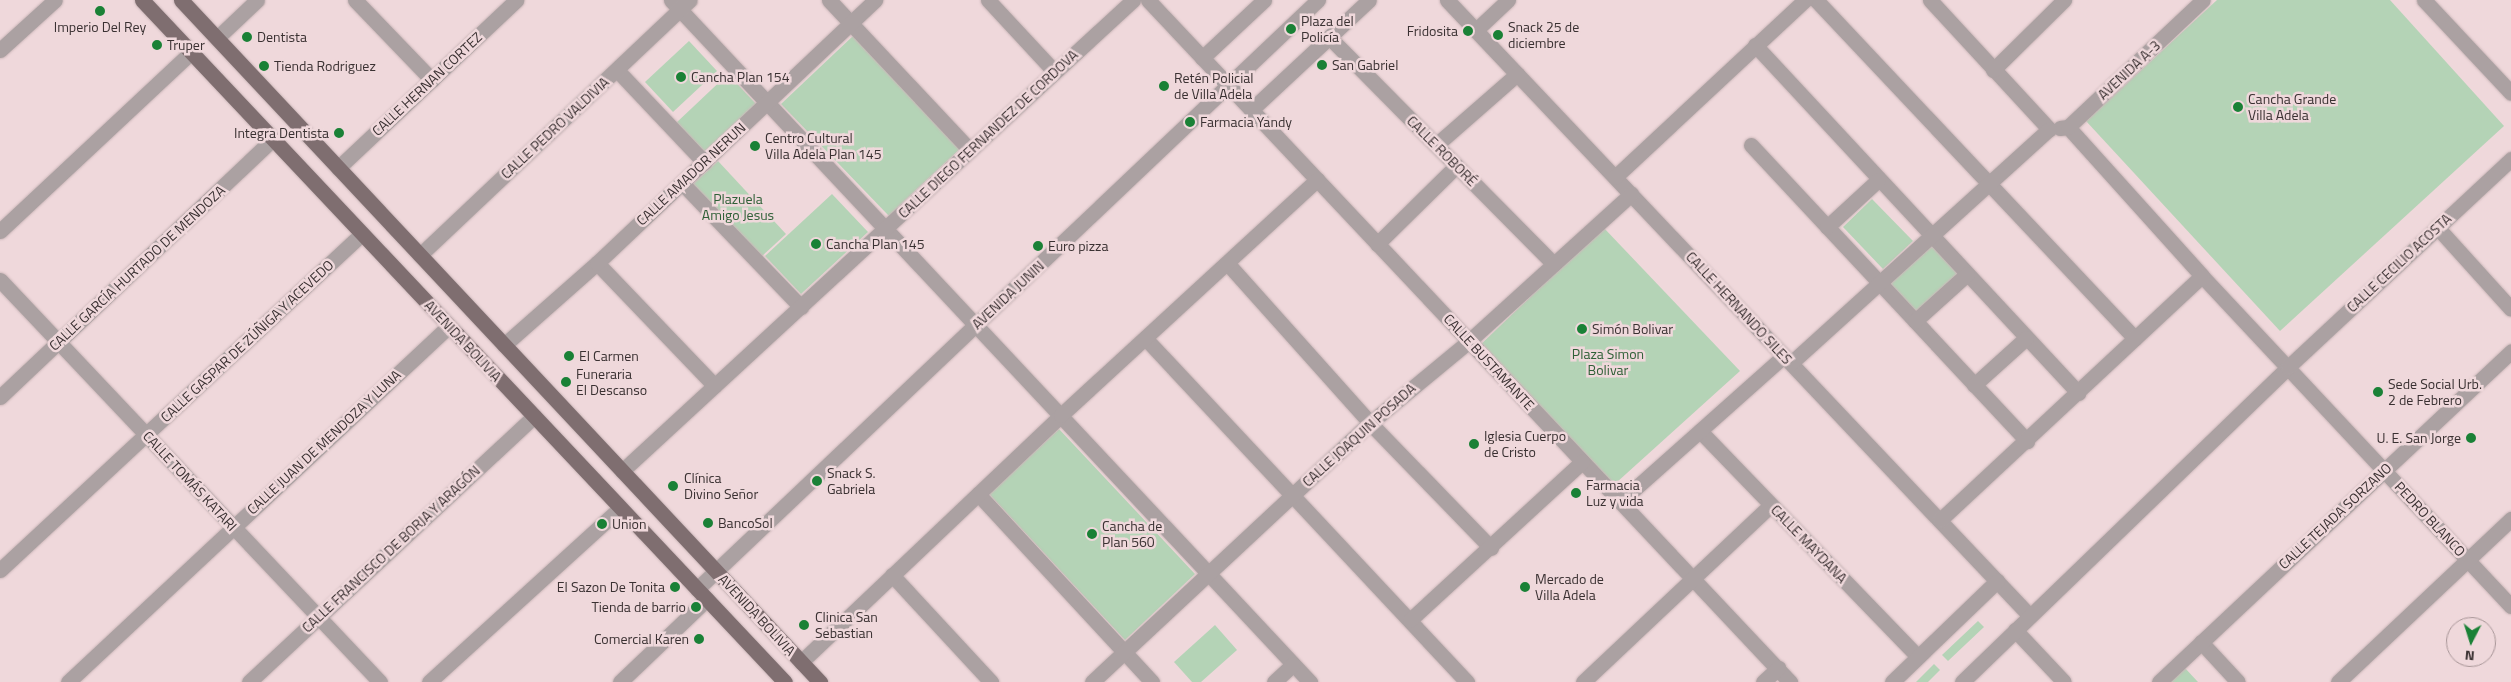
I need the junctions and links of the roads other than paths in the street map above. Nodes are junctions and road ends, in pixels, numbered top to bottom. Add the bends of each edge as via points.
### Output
1 (55, 0) edge
2 (142, 0) edge
3 (181, 0) edge
4 (257, 0) edge
5 (355, 0) edge
6 (829, 0) edge
7 (875, 0) edge
8 (988, 0) edge
9 (1133, 0) edge
10 (1148, 0) edge
11 (1264, 0) edge
12 (1318, 0) edge
13 (1369, 0) edge
14 (1447, 0) edge
15 (1508, 0) edge
16 (1805, 0) edge
17 (1816, 0) edge
18 (1930, 0) edge
19 (2203, 0) edge
20 (2424, 0) edge
21 (513, 1) edge
22 (2057, 2) edge
23 (680, 3) edge
24 (851, 23) junction
25 (1476, 30) junction
26 (217, 38) junction
27 (1330, 38) junction
28 (1755, 45) junction
29 (0, 50) edge
30 (191, 52) junction
31 (1202, 58) junction
32 (617, 70) junction
33 (1993, 70) junction
34 (1055, 72) junction
35 (1517, 74) junction
36 (432, 80) junction
37 (1228, 86) junction
38 (2511, 92) edge
39 (767, 102) junction
40 (1251, 110) junction
41 (2068, 127) junction
42 (2049, 130) junction
43 (273, 139) junction
44 (1751, 145) dead end
45 (1436, 146) junction
46 (970, 150) junction
47 (2511, 159) edge
48 (704, 162) junction
49 (1456, 166) junction
50 (338, 168) junction
51 (1615, 177) junction
52 (1317, 180) junction
53 (1878, 180) junction
54 (682, 183) junction
55 (1988, 183) junction
56 (1631, 194) junction
57 (1827, 227) junction
58 (2437, 227) junction
59 (885, 229) junction
60 (0, 231) edge
61 (362, 234) junction
62 (1932, 236) junction
63 (1377, 244) junction
64 (420, 255) junction
65 (597, 263) junction
66 (1228, 264) junction
67 (1554, 264) junction
68 (1967, 274) junction
69 (2202, 276) junction
70 (0, 280) edge
71 (1880, 284) junction
72 (801, 307) junction
73 (2511, 309) edge
74 (1915, 321) junction
75 (449, 326) junction
76 (976, 326) junction
77 (1146, 338) junction
78 (2026, 338) junction
79 (2135, 338) junction
80 (1469, 341) junction
81 (58, 342) junction
82 (504, 345) junction
83 (2511, 351) edge
84 (1788, 360) junction
85 (2288, 367) junction
86 (1974, 384) junction
87 (715, 386) junction
88 (2078, 393) junction
89 (0, 397) edge
90 (534, 416) junction
91 (1061, 416) junction
92 (1370, 423) junction
93 (1700, 431) junction
94 (146, 434) junction
95 (2027, 441) junction
96 (1582, 462) junction
97 (2384, 470) junction
98 (622, 471) junction
99 (978, 494) junction
100 (1292, 495) junction
101 (1621, 501) junction
102 (1772, 505) junction
103 (620, 508) junction
104 (2511, 519) edge
105 (1940, 520) junction
106 (233, 527) junction
107 (1491, 548) junction
108 (2468, 560) junction
109 (0, 570) edge
110 (716, 571) junction
111 (1208, 573) junction
112 (892, 575) junction
113 (1693, 579) junction
114 (1997, 581) junction
115 (702, 594) junction
116 (2511, 606) edge
117 (2030, 616) junction
118 (318, 617) junction
119 (1410, 620) junction
120 (2015, 630) junction
121 (2201, 642) junction
122 (1125, 651) junction
123 (1917, 656) junction
124 (801, 662) junction
125 (1293, 664) junction
126 (1778, 668) junction
127 (1460, 680) edge
128 (68, 682) edge
129 (249, 682) edge
130 (380, 682) edge
131 (429, 682) edge
132 (620, 682) edge
133 (784, 682) edge
134 (820, 682) edge
135 (991, 682) edge
136 (1092, 682) edge
137 (1152, 682) edge
138 (1274, 682) edge
139 (1310, 682) edge
140 (1582, 682) edge
141 (1763, 682) edge
142 (1790, 682) edge
143 (1892, 682) edge
144 (1962, 682) edge
145 (2064, 682) edge
146 (2159, 682) edge
147 (2238, 682) edge
148 (2338, 682) edge

1 - 29 street
2 - 30 main road, AVENIDA BOLIVIA
3 - 26 main road, AVENIDA BOLIVIA
4 - 26 street
5 - 36 street
6 - 24 street
7 - 24 street, CALLE AMADOR NERUN
8 - 34 street
9 - 34 street, CALLE DIEGO FERNANDEZ DE CORDOVA
10 - 31 street, CALLE BUSTAMANTE
11 - 31 street
12 - 37 street, AVENIDA JUNIN
13 - 27 street
14 - 25 street, CALLE HERNANDO SILES
15 - 25 street
16 - 28 street
17 - 55 street
18 - 33 street
19 - 41 street, AVENIDA A-3
20 - 38 street
21 - 36 street, CALLE HERNAN CORTEZ
22 - 33 street
23 - 32 street, CALLE PEDRO VALDIVIA
23 - 39 street
24 - 39 street, CALLE AMADOR NERUN
24 - 46 street
25 - 35 street, CALLE HERNANDO SILES
26 - 50 main road, AVENIDA BOLIVIA
27 - 40 street
27 - 45 street, CALLE ROBORÉ
28 - 51 street
28 - 53 street
30 - 43 main road, AVENIDA BOLIVIA
30 - 60 street
31 - 37 street, CALLE BUSTAMANTE
32 - 48 street
32 - 64 street, CALLE PEDRO VALDIVIA
33 - 42 street
34 - 46 street, CALLE DIEGO FERNANDEZ DE CORDOVA
35 - 45 street
35 - 51 street, CALLE HERNANDO SILES
36 - 50 street, CALLE HERNAN CORTEZ
37 - 40 street, CALLE BUSTAMANTE
37 - 76 street, AVENIDA JUNIN
39 - 48 street, CALLE AMADOR NERUN
39 - 59 street
40 - 52 street, CALLE BUSTAMANTE
41 - 42 street
41 - 69 street, PEDRO BLANCO
42 - 55 street
43 - 61 main road, AVENIDA BOLIVIA
43 - 81 street, CALLE GARCÍA HURTADO DE MENDOZA
44 - 57 street
45 - 49 street, CALLE ROBORÉ
46 - 59 street, CALLE DIEGO FERNANDEZ DE CORDOVA
47 - 58 street, CALLE CECILIO ACOSTA
48 - 54 street, CALLE AMADOR NERUN
49 - 63 street
49 - 67 street, CALLE ROBORÉ
50 - 64 main road, AVENIDA BOLIVIA
51 - 56 street, CALLE HERNANDO SILES
52 - 63 street, CALLE BUSTAMANTE
52 - 66 street
53 - 57 street
53 - 62 street
54 - 65 street, CALLE AMADOR NERUN
54 - 72 street
55 - 62 street
55 - 79 street
56 - 67 street, CALLE JOAQUIN POSADA
56 - 84 street, CALLE HERNANDO SILES
57 - 71 street
58 - 73 street
58 - 85 street, CALLE CECILIO ACOSTA
59 - 72 street, CALLE DIEGO FERNANDEZ DE CORDOVA
59 - 76 street
61 - 75 main road, AVENIDA BOLIVIA
61 - 94 street, CALLE GASPAR DE ZÚÑIGA Y ACEVEDO
62 - 68 street
62 - 71 street
63 - 80 street, CALLE BUSTAMANTE
64 - 82 main road, AVENIDA BOLIVIA
65 - 82 street, CALLE AMADOR NERUN
65 - 87 street
66 - 77 street
66 - 92 street
67 - 80 street, CALLE JOAQUIN POSADA
68 - 74 street
68 - 78 street
69 - 79 street
69 - 85 street, PEDRO BLANCO
70 - 81 street, CALLE TOMÁS KATARI
71 - 74 street
71 - 84 street
72 - 87 street, CALLE DIEGO FERNANDEZ DE CORDOVA
74 - 86 street
75 - 90 main road, AVENIDA BOLIVIA
75 - 106 street, CALLE JUAN DE MENDOZA Y LUNA
76 - 91 street
76 - 110 street, AVENIDA JUNIN
77 - 91 street
77 - 100 street
78 - 86 street
78 - 88 street
79 - 88 street
80 - 92 street, CALLE JOAQUIN POSADA
80 - 96 street, CALLE BUSTAMANTE
81 - 89 street, CALLE GARCÍA HURTADO DE MENDOZA
81 - 94 street, CALLE TOMÁS KATARI
82 - 98 main road, AVENIDA BOLIVIA
83 - 97 street, CALLE TEJADA SORZANO
84 - 93 street
84 - 105 street, CALLE HERNANDO SILES
85 - 97 street, PEDRO BLANCO
85 - 117 street, CALLE CECILIO ACOSTA
86 - 95 street
87 - 98 street, CALLE DIEGO FERNANDEZ DE CORDOVA
88 - 95 street
90 - 103 main road, AVENIDA BOLIVIA
90 - 118 street, CALLE FRANCISCO DE BORJA Y ARAGÓN
91 - 99 street
91 - 111 street
92 - 100 street, CALLE JOAQUIN POSADA
92 - 107 street
93 - 101 street
93 - 102 street, CALLE MAYDANA
94 - 106 street, CALLE TOMÁS KATARI
94 - 109 street, CALLE GASPAR DE ZÚÑIGA Y ACEVEDO
95 - 105 street
96 - 101 street, CALLE BUSTAMANTE
96 - 107 street
97 - 108 street, PEDRO BLANCO
97 - 121 street, CALLE TEJADA SORZANO
98 - 110 main road, AVENIDA BOLIVIA
99 - 112 street
99 - 122 street
100 - 111 street, CALLE JOAQUIN POSADA
100 - 119 street
101 - 113 street, CALLE BUSTAMANTE
102 - 113 street
102 - 123 street, CALLE MAYDANA
103 - 115 main road, AVENIDA BOLIVIA
103 - 131 street
104 - 108 street
105 - 114 street, CALLE HERNANDO SILES
106 - 118 street, CALLE TOMÁS KATARI
106 - 128 street, CALLE JUAN DE MENDOZA Y LUNA
107 - 119 street
108 - 116 street, PEDRO BLANCO
108 - 148 street
110 - 115 street, AVENIDA JUNIN
110 - 124 main road, AVENIDA BOLIVIA
111 - 122 street, CALLE JOAQUIN POSADA
111 - 125 street
112 - 124 street
112 - 135 street
113 - 126 street, CALLE BUSTAMANTE
113 - 140 street
114 - 117 street, CALLE HERNANDO SILES
114 - 123 street
115 - 132 street, AVENIDA JUNIN
115 - 133 main road, AVENIDA BOLIVIA
117 - 120 street, CALLE CECILIO ACOSTA
118 - 129 street, CALLE FRANCISCO DE BORJA Y ARAGÓN
118 - 130 street, CALLE TOMÁS KATARI
119 - 127 street
120 - 144 street, CALLE CECILIO ACOSTA
120 - 145 street
121 - 146 street, CALLE TEJADA SORZANO
121 - 147 street
122 - 136 street, CALLE JOAQUIN POSADA
122 - 137 street
123 - 143 street
124 - 134 main road, AVENIDA BOLIVIA
125 - 138 street
125 - 139 street
126 - 141 street
126 - 142 street, CALLE BUSTAMANTE

